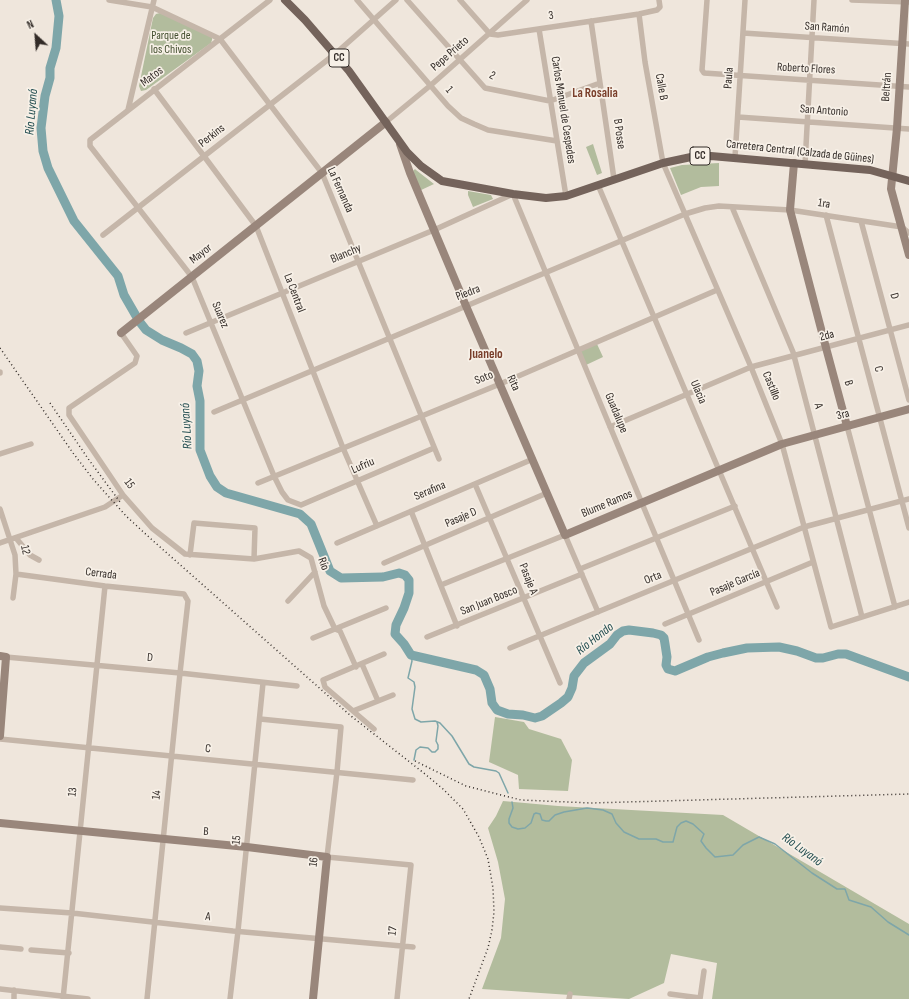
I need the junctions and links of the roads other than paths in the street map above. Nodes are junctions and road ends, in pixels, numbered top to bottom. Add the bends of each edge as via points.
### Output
1 (109, 0) edge
2 (154, 0) edge
3 (270, 0) edge
4 (285, 0) edge
5 (357, 0) edge
6 (396, 0) edge
7 (407, 0) edge
8 (460, 0) edge
9 (527, 0) edge
10 (659, 0) edge
11 (707, 0) edge
12 (745, 0) edge
13 (814, 0) edge
14 (852, 0) edge
15 (907, 2) edge
16 (152, 7) junction
17 (639, 14) junction
18 (374, 19) junction
19 (591, 21) junction
20 (539, 29) junction
21 (743, 33) junction
22 (490, 34) junction
23 (812, 38) junction
24 (220, 39) junction
25 (906, 44) edge
26 (335, 54) junction
27 (460, 60) junction
28 (740, 76) junction
29 (810, 80) junction
30 (600, 83) junction
31 (133, 85) junction
32 (431, 85) junction
33 (899, 86) junction
34 (909, 87) edge
35 (154, 89) junction
36 (144, 97) junction
37 (550, 101) junction
38 (269, 105) junction
39 (128, 110) junction
40 (738, 117) junction
41 (807, 121) junction
42 (386, 122) junction
43 (897, 128) junction
44 (909, 128) edge
45 (398, 141) junction
46 (557, 141) junction
47 (90, 146) joint
48 (204, 156) junction
49 (735, 157) junction
50 (663, 163) junction
51 (794, 163) junction
52 (805, 164) junction
53 (322, 173) junction
54 (893, 176) junction
55 (614, 179) junction
56 (909, 181) edge
57 (598, 185) junction
58 (513, 194) junction
59 (566, 196) junction
60 (732, 207) junction
61 (139, 208) junction
62 (790, 210) junction
63 (685, 214) junction
64 (826, 215) junction
65 (861, 221) junction
66 (256, 226) junction
67 (902, 227) junction
68 (434, 230) junction
69 (909, 233) edge
70 (104, 235) dead end
71 (623, 241) junction
72 (909, 255) edge
73 (358, 261) junction
74 (545, 273) junction
75 (192, 277) junction
76 (717, 290) junction
77 (282, 293) junction
78 (466, 306) junction
79 (654, 317) junction
80 (211, 322) junction
81 (909, 325) edge
82 (891, 330) junction
83 (121, 333) joint
84 (186, 333) dead end
85 (390, 338) junction
86 (860, 339) junction
87 (826, 348) junction
88 (578, 350) junction
89 (794, 356) junction
90 (751, 367) junction
91 (313, 370) junction
92 (500, 384) junction
93 (686, 394) junction
94 (242, 400) junction
95 (909, 400) edge
96 (69, 408) joint
97 (909, 409) edge
98 (214, 412) dead end
99 (421, 415) junction
100 (879, 418) junction
101 (847, 426) junction
102 (610, 427) junction
103 (814, 436) junction
104 (31, 444) dead end
105 (782, 444) junction
106 (343, 448) junction
107 (434, 448) junction
108 (0, 454) edge
109 (439, 459) dead end
110 (533, 459) junction
111 (720, 470) junction
112 (274, 476) junction
113 (358, 480) junction
114 (258, 483) dead end
115 (475, 484) junction
116 (547, 493) junction
117 (123, 495) junction
118 (909, 499) edge
119 (902, 501) junction
120 (642, 502) junction
121 (301, 505) joint
122 (735, 506) junction
123 (0, 509) edge
124 (870, 509) junction
125 (411, 511) junction
126 (490, 517) junction
127 (837, 518) junction
128 (377, 526) junction
129 (804, 527) junction
130 (909, 528) edge
131 (565, 535) junction
132 (657, 538) junction
133 (13, 539) junction
134 (337, 543) dead end
135 (0, 544) edge
136 (425, 545) junction
137 (753, 549) junction
138 (190, 555) junction
139 (507, 558) junction
140 (254, 559) junction
141 (39, 560) dead end
142 (813, 562) junction
143 (384, 563) dead end
144 (315, 572) junction
145 (581, 572) junction
146 (16, 574) junction
147 (675, 581) junction
148 (766, 581) junction
149 (441, 585) junction
150 (105, 586) junction
151 (184, 594) joint
152 (13, 598) dead end
153 (524, 599) junction
154 (288, 601) dead end
155 (909, 602) edge
156 (777, 607) dead end
157 (895, 607) junction
158 (386, 608) dead end
159 (598, 612) junction
160 (688, 614) junction
161 (862, 617) junction
162 (665, 624) dead end
163 (457, 626) junction
164 (335, 629) junction
165 (540, 636) junction
166 (427, 637) dead end
167 (313, 638) dead end
168 (699, 640) dead end
169 (510, 648) dead end
170 (384, 654) dead end
171 (3, 657) edge
172 (362, 664) junction
173 (97, 665) junction
174 (356, 667) junction
175 (180, 673) junction
176 (264, 682) junction
177 (560, 682) dead end
178 (297, 686) dead end
179 (393, 695) dead end
180 (378, 701) junction
181 (353, 711) junction
182 (260, 719) junction
183 (374, 729) dead end
184 (0, 736) edge
185 (0, 740) edge
186 (88, 749) junction
187 (171, 756) junction
188 (255, 765) junction
189 (337, 772) junction
190 (413, 780) dead end
191 (0, 824) edge
192 (81, 831) junction
193 (163, 840) junction
194 (247, 847) junction
195 (327, 857) junction
196 (411, 865) joint
197 (0, 908) edge
198 (72, 913) junction
199 (155, 922) junction
200 (238, 931) junction
201 (318, 938) junction
202 (402, 945) junction
203 (0, 947) edge
204 (413, 947) dead end
205 (21, 949) dead end
206 (31, 950) dead end
207 (69, 953) junction
208 (704, 971) dead end
209 (0, 989) edge
210 (14, 990) junction
211 (670, 994) dead end
212 (63, 998) edge
213 (14, 999) edge
214 (88, 999) edge
215 (147, 999) edge
216 (230, 999) edge
217 (313, 999) edge
218 (397, 999) edge
219 (700, 999) edge

1 - 16 street, La Fernanda
2 - 16 street
3 - 24 street, Matos
4 - 26 main road, CC
5 - 18 street, 1
6 - 18 street, Perkins
7 - 27 street, 2
8 - 22 street
9 - 22 street, Pepe Prieto
10 - 17 street, 3 via 659,9
11 - 28 street, Roberto Flores via 703,72
12 - 21 street, Paula
13 - 23 street
14 - 15 street
15 - 25 street, Beltrán
16 - 24 street, La Fernanda
16 - 31 street
17 - 19 street, 3
17 - 50 street, Calle B
18 - 26 street, Perkins
18 - 32 street, 1
19 - 20 street, 3
19 - 30 street, B Posse
20 - 22 street, 3
20 - 37 street, Carlos Manuel de Cespedes
21 - 23 street, San Ramón
21 - 28 street, Paula
22 - 27 street, Pepe Prieto
23 - 25 street, San Ramón
23 - 29 street
24 - 35 street, Matos
24 - 38 street, La Fernanda
25 - 33 street, Beltrán
26 - 38 street, Perkins
26 - 42 main road, CC
27 - 32 street, Pepe Prieto
27 - 37 street, 2 via 485,88
28 - 29 street, Roberto Flores
28 - 40 street, Paula
29 - 33 street, Roberto Flores
29 - 41 street
30 - 37 street
30 - 55 street, B Posse
31 - 36 street via 134,92
31 - 39 street
32 - 42 street, Pepe Prieto
32 - 46 street, 1 via 461,118 474,124 488,130
33 - 34 street, Roberto Flores
33 - 43 street, Beltrán
35 - 36 street, Matos
35 - 48 street, La Central
36 - 39 street, Matos
37 - 46 street, Carlos Manuel de Cespedes
38 - 48 street, Perkins
38 - 53 street, La Fernanda
39 - 47 street, Matos via 90,140
40 - 41 street, San Antonio
40 - 49 street, Paula
41 - 43 street, San Antonio
41 - 52 street
42 - 45 main road, Carretera Central (Calzada de Güines) / CC
42 - 53 street, Mayor
43 - 44 street, San Antonio
43 - 54 street, Beltrán
45 - 58 main road, Carretera Central (Calzada de Güines) / CC via 421,166 442,181
45 - 68 street, Rita
46 - 59 street, Carlos Manuel de Cespedes
47 - 61 street, Suarez
48 - 61 street, Perkins
48 - 66 street, La Central
49 - 50 main road, Carretera Central (Calzada de Güines) / CC via 691,157
49 - 51 main road, Carretera Central (Calzada de Güines) / CC
50 - 55 main road, Carretera Central (Calzada de Güines) / CC
50 - 63 street, Castillo
51 - 52 main road, Carretera Central (Calzada de Güines) / CC
51 - 62 street, B
52 - 54 main road, Carretera Central (Calzada de Güines) / CC via 870,170
53 - 66 street, Mayor
53 - 73 street, La Fernanda
54 - 56 main road, Carretera Central (Calzada de Güines) / CC
54 - 67 street, Beltrán via 891,189
55 - 57 main road, Carretera Central (Calzada de Güines) / CC
57 - 59 main road, Carretera Central (Calzada de Güines) / CC
57 - 71 street, Ulacia
58 - 59 main road, Carretera Central (Calzada de Güines) / CC via 546,198
58 - 68 street, Blanchy
58 - 74 street, Guadalupe
60 - 62 street, 1ra
60 - 63 street, Piedra via 705,208
60 - 89 street, A
61 - 70 street, Perkins
61 - 75 street, Suarez
62 - 64 street, 1ra
62 - 87 street, B
63 - 71 street, Piedra
63 - 76 street, Castillo
64 - 65 street, 1ra
64 - 86 street, C
65 - 67 street, 1ra
65 - 82 street, D
66 - 75 street, Mayor
66 - 77 street, La Central
67 - 69 street
67 - 72 street, Beltrán
68 - 73 street, Blanchy
68 - 78 street, Rita
71 - 74 street, Piedra
71 - 79 street, Ulacia
73 - 77 street, Blanchy
73 - 85 street, La Fernanda
74 - 78 street, Piedra
74 - 88 street, Guadalupe
75 - 80 street, Suarez
75 - 83 street, Mayor
76 - 79 street, Soto
76 - 90 street, Castillo
77 - 80 street, Blanchy
77 - 91 street, La Central
78 - 85 street, Piedra
78 - 92 street, Rita
79 - 88 street, Soto
79 - 93 street, Ulacia
80 - 84 street, Blanchy
80 - 94 street, Suarez
81 - 82 street, 2da
82 - 86 street, 2da
82 - 95 street, D
83 - 96 street, Mayor via 137,356 135,363
85 - 91 street, Piedra
85 - 99 street, La Fernanda
86 - 87 street, 2da
86 - 100 street, C
87 - 89 street, 2da
87 - 101 street, B
88 - 92 street, Soto
88 - 102 street, Guadalupe
89 - 90 street, 2da
89 - 103 street, A
90 - 93 street
90 - 105 street, Castillo
91 - 94 street, Piedra
91 - 106 street, La Central
92 - 99 street, Soto
92 - 110 street, Rita
93 - 102 street
93 - 111 street, Ulacia
94 - 98 street, Piedra
94 - 112 street, Suarez
96 - 117 street, 15 via 69,415
97 - 100 street, 3ra
99 - 106 street, Soto
99 - 107 street, La Fernanda
100 - 101 street, 3ra
100 - 119 street, C
101 - 103 street, 3ra
101 - 124 street, B
102 - 120 street, Guadalupe
103 - 105 street, 3ra
103 - 127 street, A
104 - 108 street
105 - 111 street, Blume Ramos
105 - 129 street, Castillo
106 - 112 street, Soto
106 - 113 street, La Central
107 - 109 street, La Fernanda
107 - 113 street, Lufriu
110 - 115 street, Serafina
110 - 116 street, Rita
111 - 120 street, Blume Ramos
111 - 122 street, Ulacia
112 - 114 street, Soto
112 - 121 street, Suarez via 288,500
113 - 121 street, Lufriu
113 - 128 street, La Central
115 - 125 street, Serafina
115 - 126 street, Pasaje A
116 - 126 street, Pasaje D
116 - 131 street, Rita
117 - 133 street via 105,507
117 - 138 street, 15 via 152,528 185,554
118 - 119 street, Orta
119 - 124 street, Orta
119 - 130 street, C
120 - 131 street, Blume Ramos
120 - 132 street, Guadalupe
122 - 132 street, San Juan Bosco
122 - 137 street, Ulacia
123 - 133 street, 12
124 - 127 street, Orta
124 - 157 street, B
125 - 128 street, Serafina
125 - 136 street
126 - 136 street, Pasaje D
126 - 139 street, Pasaje A
127 - 129 street, Orta
127 - 161 street, A
128 - 134 street, Serafina
129 - 137 street, Orta
129 - 142 street, Castillo
131 - 139 street, Blume Ramos
131 - 145 street, Rita
132 - 145 street, San Juan Bosco
132 - 147 street, Guadalupe
133 - 135 street
133 - 141 street
133 - 146 street, 12
136 - 143 street, Pasaje D
136 - 149 street
137 - 147 street, Orta
137 - 148 street, Ulacia
138 - 140 street, Río
138 - 140 street via 194,523 255,528
139 - 149 street, Blume Ramos
139 - 153 street, Pasaje A
140 - 144 street, Río via 299,551 311,558
142 - 148 street, Pasaje García
142 - 161 street, Castillo via 831,628
144 - 154 street
144 - 164 street, Río via 324,606
145 - 153 street, San Juan Bosco
145 - 159 street, Rita
146 - 150 street, Cerrada
146 - 152 street, 12
147 - 159 street, Orta
147 - 160 street, Guadalupe
148 - 156 street, Ulacia
148 - 160 street, Pasaje García
149 - 163 street
150 - 151 street, Cerrada
150 - 173 street, 13
151 - 175 street, 14 via 188,601
153 - 163 street, San Juan Bosco
153 - 165 street, Pasaje A
155 - 157 street
157 - 161 street
158 - 164 street
159 - 165 street, Orta
160 - 162 street, Pasaje García
160 - 168 street, Guadalupe
163 - 166 street, San Juan Bosco
164 - 167 street
164 - 174 street, Río via 340,631
165 - 169 street, Orta
165 - 177 street, Pasaje A
170 - 172 street
171 - 173 street, D
171 - 184 street
172 - 174 street
172 - 180 street
173 - 175 street, D
173 - 186 street, 13
174 - 181 street via 323,680 325,687
175 - 176 street, D
175 - 187 street, 14
176 - 178 street, D
176 - 182 street, 15
179 - 180 street
180 - 181 street
181 - 183 street
182 - 188 street, 15
182 - 189 street, 16 via 341,727
185 - 186 street, C
186 - 187 street, C
186 - 192 street, 13
187 - 188 street, C
187 - 193 street, 14
188 - 189 street, C
188 - 194 street, 15
189 - 190 street, C
189 - 195 street, 16
191 - 192 street, B
192 - 193 street, B
192 - 198 street, 13
193 - 194 street, B
193 - 199 street, 14
194 - 195 street, B
194 - 200 street, 15
195 - 196 street, B
195 - 201 street, 16
196 - 202 street, 17
197 - 198 street, A
198 - 199 street, A
198 - 207 street, 13
199 - 200 street, A
199 - 215 street, 14
200 - 201 street, A
200 - 216 street, 15
201 - 202 street, A
201 - 217 street, 16
202 - 204 street, A
202 - 218 street, 17
203 - 205 street
206 - 207 street
207 - 212 street, 13
208 - 219 street
209 - 210 street
210 - 212 street
210 - 213 street
211 - 219 street
212 - 214 street

